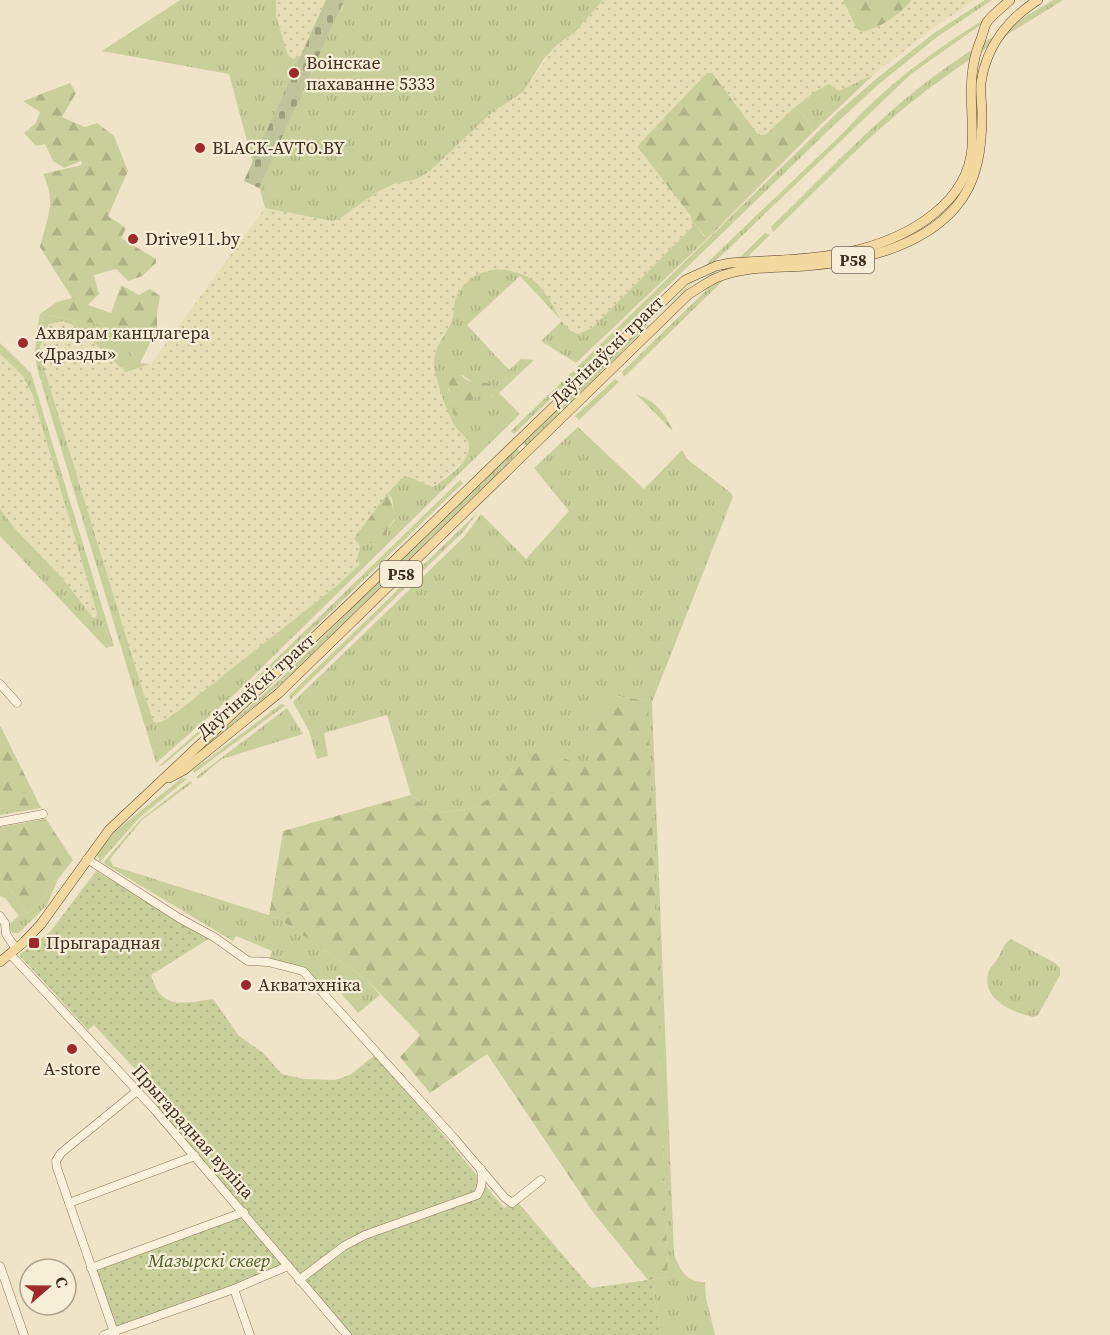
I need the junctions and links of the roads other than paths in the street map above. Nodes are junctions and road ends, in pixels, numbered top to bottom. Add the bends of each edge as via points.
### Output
1 (1010, 0) edge
2 (1038, 0) edge
3 (646, 316) junction
4 (656, 325) junction
5 (0, 684) edge
6 (17, 703) dead end
7 (162, 781) junction
8 (43, 814) dead end
9 (0, 822) edge
10 (87, 859) junction
11 (0, 916) edge
12 (13, 951) junction
13 (0, 962) edge
14 (137, 1091) junction
15 (195, 1156) junction
16 (481, 1169) junction
17 (541, 1180) dead end
18 (69, 1203) junction
19 (244, 1212) junction
20 (0, 1266) edge
21 (288, 1266) junction
22 (92, 1268) junction
23 (299, 1280) junction
24 (234, 1289) junction
25 (114, 1333) edge
26 (24, 1335) edge
27 (104, 1335) edge
28 (250, 1335) edge
29 (347, 1335) edge

1 - 3 main road, Даўгінаўскі тракт / Р58 via 987,22 976,50 970,81 972,150 965,174 949,201 925,221 863,248 716,266 685,280
2 - 4 main road, Даўгінаўскі тракт / Р58 via 1005,26 988,53 981,83 981,154 975,175 954,209 932,228 866,257 737,272 716,278 689,294
3 - 4 main road
3 - 7 main road, Даўгінаўскі тракт / Р58
4 - 7 main road, Даўгінаўскі тракт / Р58 via 279,693 184,770
5 - 6 street
7 - 10 main road, Даўгінаўскі тракт / Р58 via 109,830
8 - 9 street
10 - 12 main road, Даўгінаўскі тракт / Р58 via 41,924
10 - 16 street via 248,961 303,970
11 - 12 street, Прыгарадная вуліца
12 - 13 main road, Даўгінаўскі тракт / Р58
12 - 14 street, Прыгарадная вуліца
14 - 15 street, Прыгарадная вуліца
14 - 18 street via 56,1161
15 - 18 street
15 - 19 street, Прыгарадная вуліца
16 - 17 street via 512,1203
16 - 23 street via 481,1190 477,1195 365,1235
18 - 22 street
19 - 21 street, Прыгарадная вуліца
19 - 22 street
20 - 26 street
21 - 23 street, Прыгарадная вуліца
21 - 24 street
22 - 25 street
23 - 29 street, Прыгарадная вуліца
24 - 25 street
24 - 28 street
25 - 27 street

